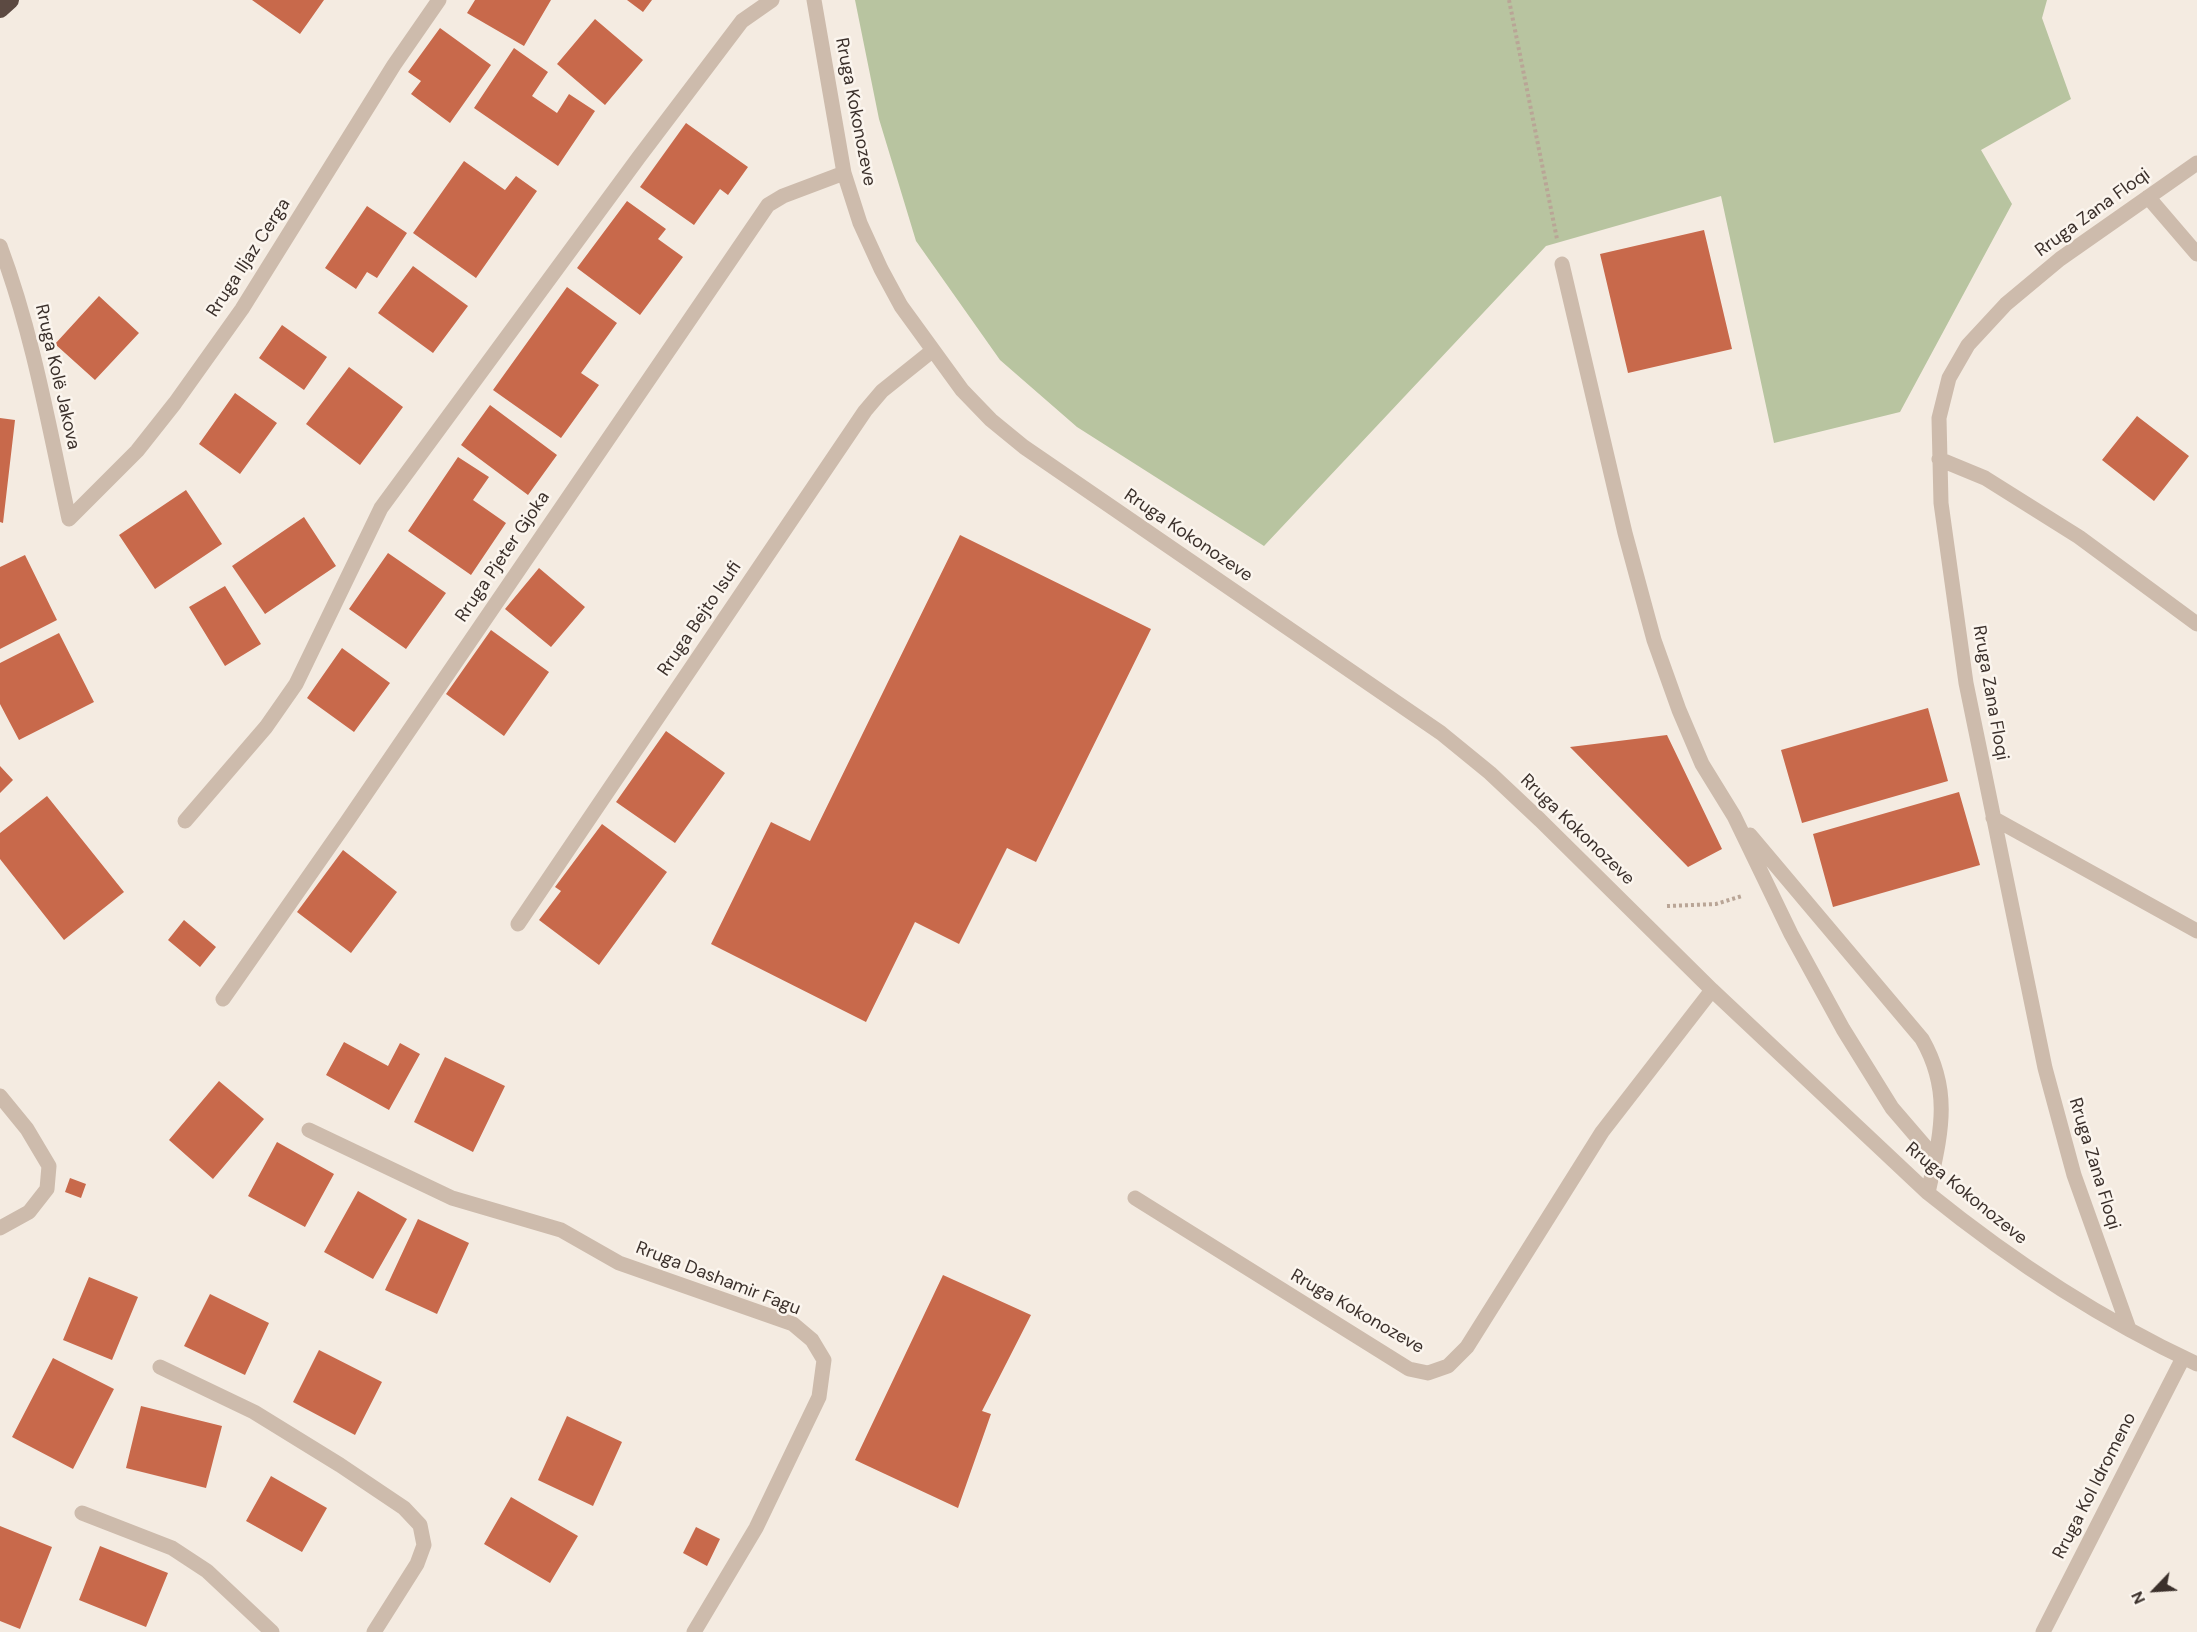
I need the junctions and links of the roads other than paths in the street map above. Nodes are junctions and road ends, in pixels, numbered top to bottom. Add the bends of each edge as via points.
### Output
1 (10, 0) edge
2 (439, 0) edge
3 (772, 0) edge
4 (814, 0) edge
5 (0, 9) edge
6 (2197, 163) edge
7 (844, 173) junction
8 (2148, 197) junction
9 (0, 246) edge
10 (2197, 254) edge
11 (1562, 264) road end
12 (932, 351) junction
13 (1939, 459) junction
14 (69, 519) joint
15 (2197, 624) edge
16 (1734, 816) junction
17 (1993, 818) junction
18 (185, 821) dead end
19 (518, 924) dead end
20 (2197, 931) edge
21 (1712, 990) junction
22 (222, 999) dead end
23 (0, 1096) edge
24 (309, 1130) dead end
25 (1935, 1158) junction
26 (1928, 1193) junction
27 (1135, 1198) dead end
28 (0, 1228) edge
29 (2129, 1329) junction
30 (2190, 1361) edge
31 (160, 1367) dead end
32 (82, 1513) dead end
33 (272, 1632) edge
34 (374, 1632) edge
35 (694, 1632) edge
36 (2043, 1632) edge

1 - 5 highway
2 - 14 street, Rruga Iljaz Cerga via 393,65 242,309 175,403 137,451
3 - 18 street via 742,21 381,508 296,684 266,727
4 - 7 street, Rruga Kokonozeve
6 - 8 street, Rruga Zana Floqi
7 - 12 street, Rruga Kokonozeve via 860,223 881,269
7 - 22 street, Rruga Pjeter Gjoka via 768,205
8 - 10 street
8 - 13 street, Rruga Zana Floqi via 2060,259 2006,304 1968,345 1949,378 1941,408
9 - 14 street, Rruga Kolë Jakova via 28,333
11 - 16 street via 1654,640 1702,764
12 - 19 street, Rruga Bejto Isufi via 882,391 865,411
12 - 21 street, Rruga Kokonozeve via 962,390 1024,447 1441,733 1490,773
13 - 15 street via 1985,478 2079,537
13 - 17 street, Rruga Zana Floqi via 1941,503 1966,683
16 - 25 street via 1791,934 1843,1029 1892,1108
16 - 25 street via 1922,1039 1940,1082
17 - 20 street
17 - 29 street, Rruga Zana Floqi via 2045,1068 2074,1175
21 - 26 street, Rruga Kokonozeve
21 - 27 street, Rruga Kokonozeve via 1602,1132 1467,1347 1448,1366 1428,1373 1409,1369
23 - 28 street via 27,1129 49,1166 47,1189 28,1212
24 - 35 street, Rruga Dashamir Fagu via 452,1198 561,1230 619,1263 793,1324 812,1340 824,1360 819,1397 756,1528
25 - 26 street
26 - 29 street, Rruga Kokonozeve via 2046,1281
29 - 30 street, Rruga Kokonozeve
30 - 36 street, Rruga Kol Idromeno
31 - 34 street via 254,1412 404,1508 420,1525 424,1545 417,1564
32 - 33 street via 172,1548 207,1571

